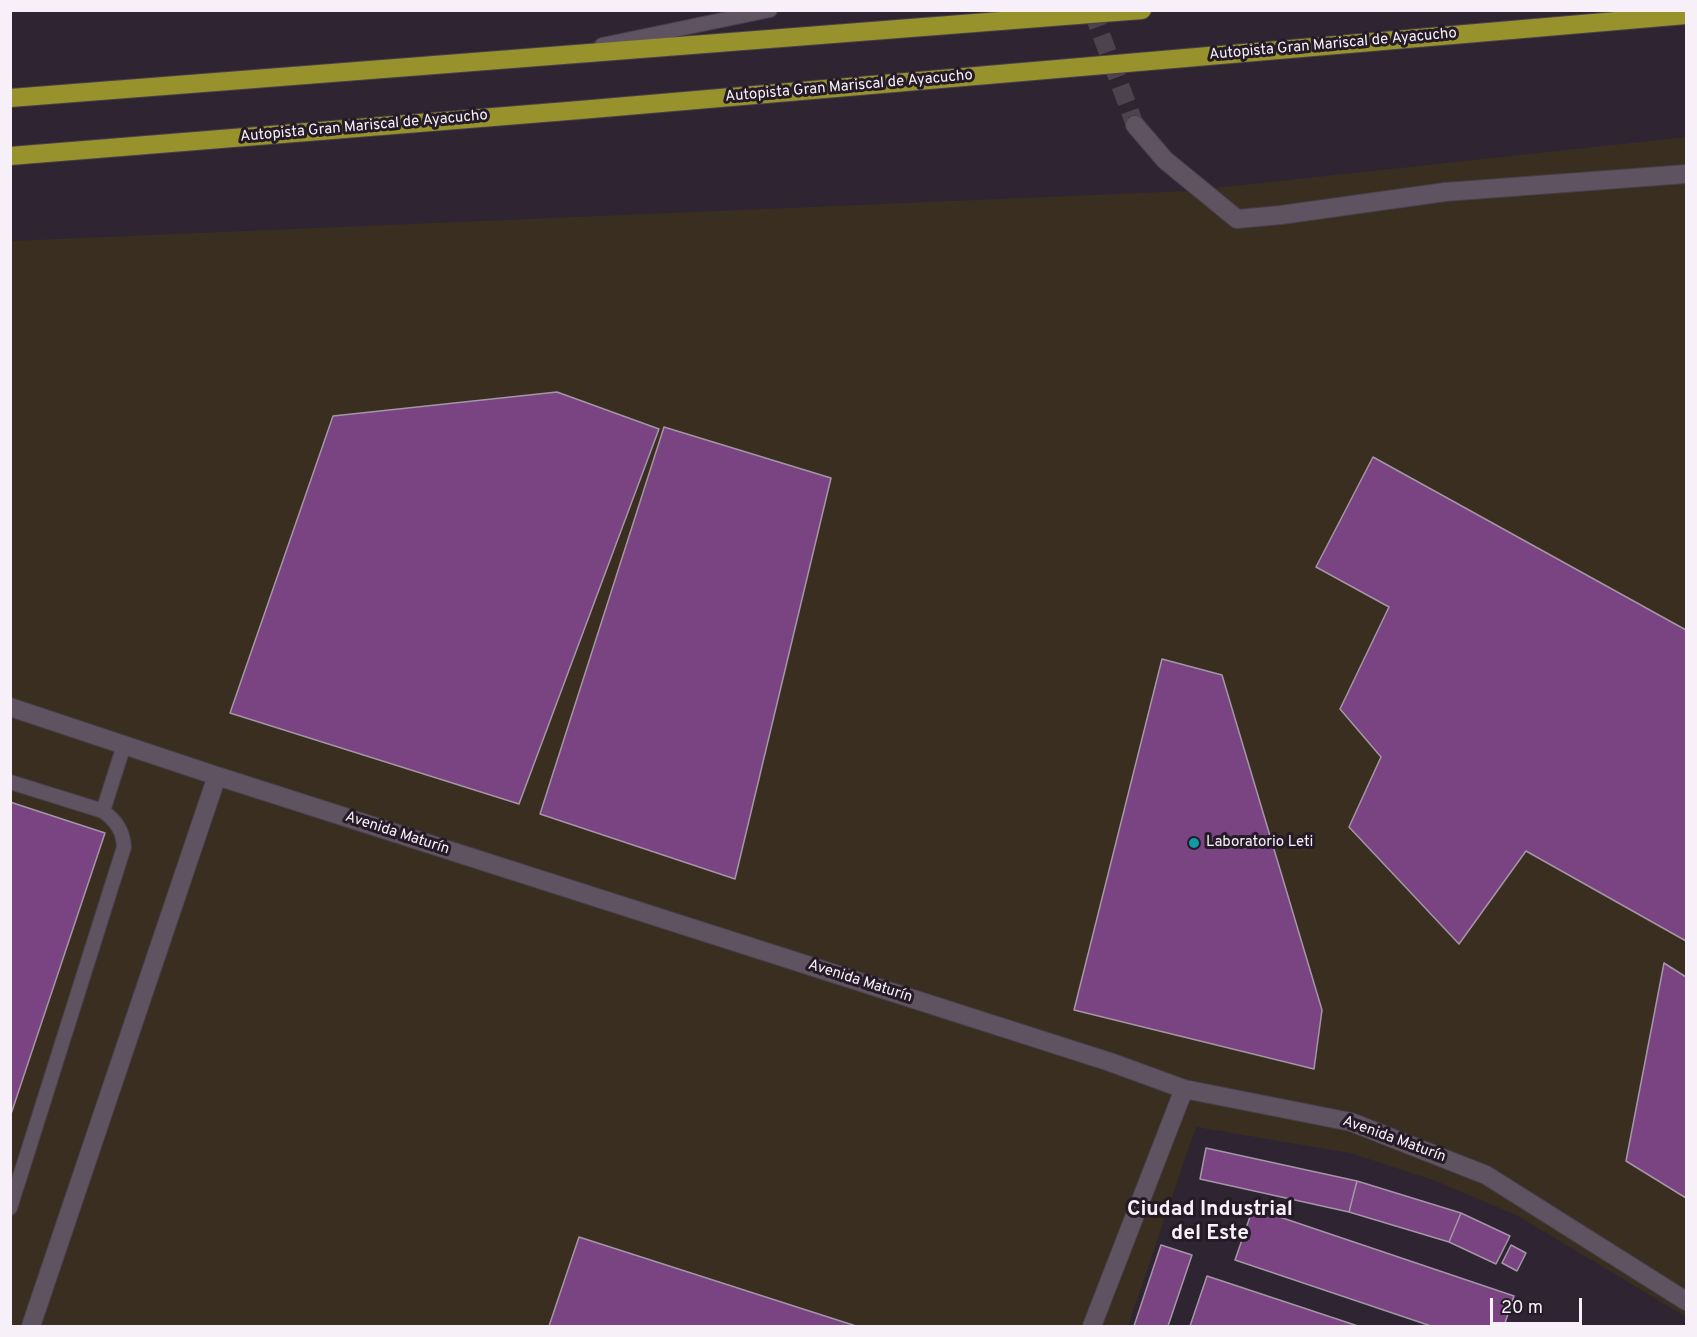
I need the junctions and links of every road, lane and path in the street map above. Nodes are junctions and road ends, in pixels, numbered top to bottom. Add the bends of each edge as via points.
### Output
1 (770, 10) edge
2 (1142, 10) edge
3 (1686, 15) edge
4 (542, 57) junction
5 (10, 98) edge
6 (1135, 125) tunnel mouth
7 (10, 156) edge
8 (1686, 174) edge
9 (10, 706) edge
10 (124, 745) junction
11 (217, 776) junction
12 (10, 782) edge
13 (103, 811) junction
14 (1184, 1089) junction
15 (10, 1208) edge
16 (1686, 1301) edge
17 (31, 1326) edge
18 (1092, 1326) edge

1 - 4 lane
2 - 4 highway
3 - 7 highway, Autopista Gran Mariscal de Ayacucho
4 - 5 highway
6 - 8 street via 1165,160 1237,219 1445,192
9 - 10 street, Avenida Maturín
10 - 11 street, Avenida Maturín
10 - 13 lane
11 - 14 street, Avenida Maturín
11 - 17 street
12 - 13 lane
13 - 15 lane via 120,829 122,856
14 - 16 street, Avenida Maturín via 1351,1122 1486,1175
14 - 18 street

